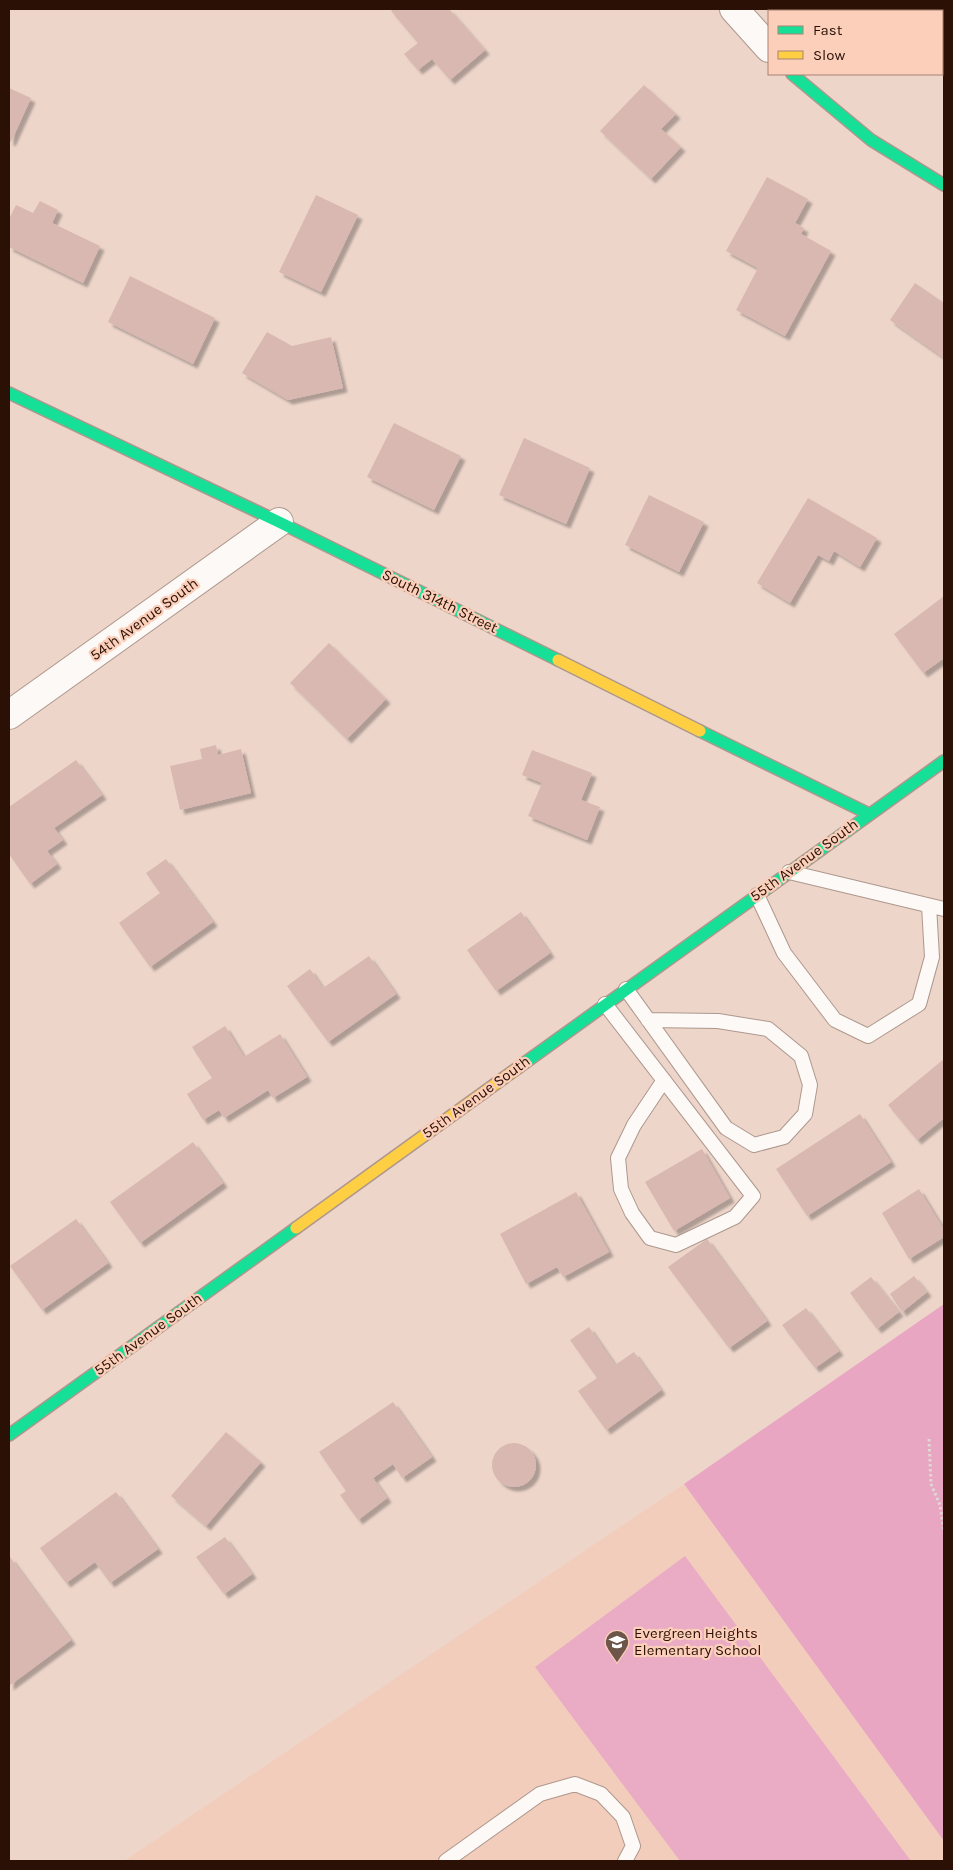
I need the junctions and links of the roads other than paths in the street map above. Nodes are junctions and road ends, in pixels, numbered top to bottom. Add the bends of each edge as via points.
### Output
1 (734, 9) edge
2 (768, 47) edge
3 (793, 75) edge
4 (944, 185) edge
5 (9, 393) edge
6 (279, 522) junction
7 (9, 715) edge
8 (944, 761) edge
9 (868, 814) junction
10 (788, 872) junction
11 (757, 894) junction
12 (929, 906) junction
13 (944, 909) edge
14 (626, 989) junction
15 (605, 1004) junction
16 (648, 1020) junction
17 (664, 1080) junction
18 (9, 1435) edge
19 (446, 1861) edge
20 (625, 1861) edge

1 - 2 street
3 - 4 street via 871,140
5 - 6 street, South 314th Street
6 - 7 street, 54th Avenue South
6 - 9 street, South 314th Street
8 - 9 street, 55th Avenue South
9 - 10 street, 55th Avenue South
10 - 11 street, 55th Avenue South
10 - 12 lane
11 - 12 lane via 784,953 835,1020 868,1036 919,1004 932,957
11 - 14 street, 55th Avenue South
12 - 13 lane
14 - 15 street, 55th Avenue South
14 - 16 lane
15 - 17 lane
15 - 18 street, 55th Avenue South
16 - 16 lane via 726,1128 754,1146 784,1137 805,1114 810,1085 801,1056 768,1029 718,1020
17 - 17 lane via 753,1196 735,1217 676,1245 650,1238 632,1213 621,1189 618,1158 634,1125
19 - 20 lane via 540,1794 575,1784 602,1794 624,1817 633,1846

